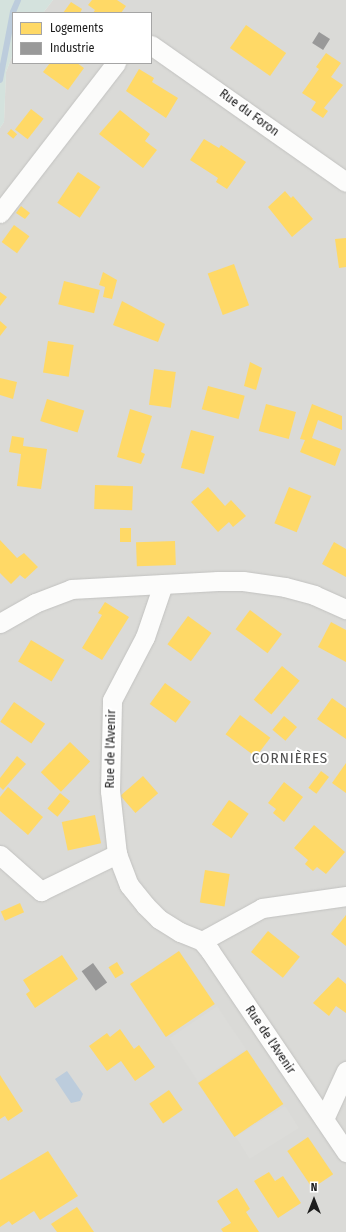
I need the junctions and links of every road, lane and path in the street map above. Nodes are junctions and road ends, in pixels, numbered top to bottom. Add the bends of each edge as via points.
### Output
1 (152, 46) edge
2 (115, 64) edge
3 (346, 182) edge
4 (0, 213) edge
5 (163, 584) junction
6 (346, 609) edge
7 (0, 622) edge
8 (117, 854) junction
9 (0, 855) edge
10 (346, 896) edge
11 (202, 941) junction
12 (346, 1071) edge
13 (324, 1119) junction
14 (346, 1152) edge

1 - 3 street, Rue du Foron
2 - 4 street
5 - 6 street via 243,581 263,583 314,595
5 - 7 street via 70,589 35,603
5 - 8 street, Rue de l'Avenir via 145,637 112,700 110,791
8 - 9 street via 41,891
8 - 11 street, Rue de l'Avenir via 129,885 159,920
10 - 11 street via 262,908
11 - 13 street, Rue de l'Avenir
12 - 13 street
13 - 14 street, Rue de l'Avenir

